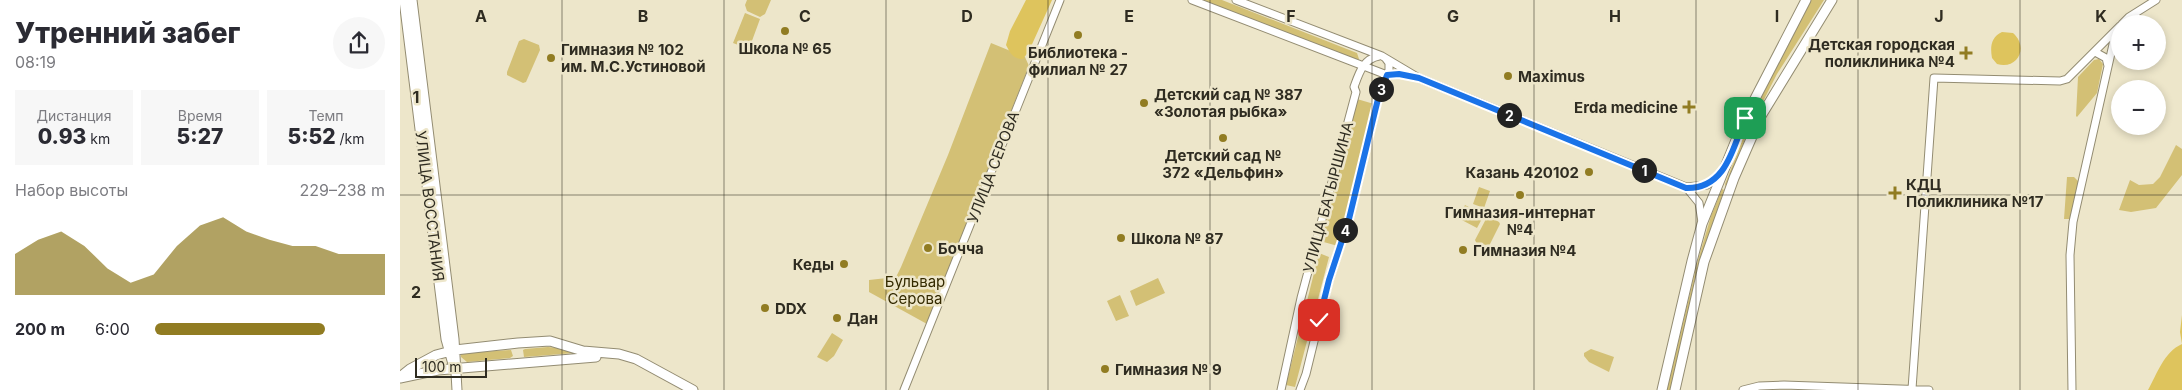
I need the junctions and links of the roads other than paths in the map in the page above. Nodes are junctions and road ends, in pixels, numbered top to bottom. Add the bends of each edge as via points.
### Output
1 (404, 0) edge
2 (412, 0) edge
3 (1060, 0) edge
4 (1192, 0) edge
5 (1236, 0) edge
6 (1806, 0) edge
7 (1832, 0) edge
8 (2156, 0) edge
9 (2132, 15) edge
10 (2111, 35) edge
11 (2094, 52) junction
12 (2111, 55) edge
13 (1383, 57) junction
14 (1364, 65) junction
15 (2108, 66) junction
16 (1387, 75) junction
17 (1419, 78) junction
18 (1722, 173) junction
19 (1686, 188) junction
20 (1702, 224) junction
21 (452, 351) junction
22 (628, 356) junction
23 (454, 369) junction
24 (400, 377) edge
25 (1912, 389) edge
26 (457, 390) edge
27 (692, 390) edge
28 (904, 390) edge
29 (1281, 390) edge
30 (1300, 390) edge
31 (1662, 390) edge
32 (1674, 390) edge
33 (1743, 390) edge
34 (1929, 390) edge
35 (2072, 390) edge

1 - 21 main road, УЛИЦА ВОССТАНИЯ
2 - 21 main road, УЛИЦА ВОССТАНИЯ
3 - 28 street, УЛИЦА СЕРОВА
4 - 14 street
5 - 13 street
6 - 18 main road via 1745,118
7 - 32 main road via 1761,116 1734,178 1704,262
8 - 9 street
10 - 11 street
11 - 15 street via 2106,58
11 - 25 street via 2072,76 2060,81 1934,78
12 - 15 street
13 - 14 street via 1374,57
13 - 16 street via 1390,66
13 - 17 street
14 - 16 street
14 - 29 street, УЛИЦА БАТЫРШИНА via 1354,87 1356,92 1301,298
15 - 35 street via 2073,222 2070,256
16 - 17 street
16 - 30 street, УЛИЦА БАТЫРШИНА
17 - 19 street
18 - 19 street via 1707,185
18 - 20 main road
19 - 20 street via 1699,203
20 - 31 main road
21 - 22 main road via 560,342 583,351
21 - 23 main road, УЛИЦА ВОССТАНИЯ
21 - 24 main road via 436,355
22 - 23 main road via 538,360
22 - 27 main road
23 - 24 main road
23 - 26 main road, УЛИЦА ВОССТАНИЯ
25 - 33 street via 1776,385
25 - 34 street

